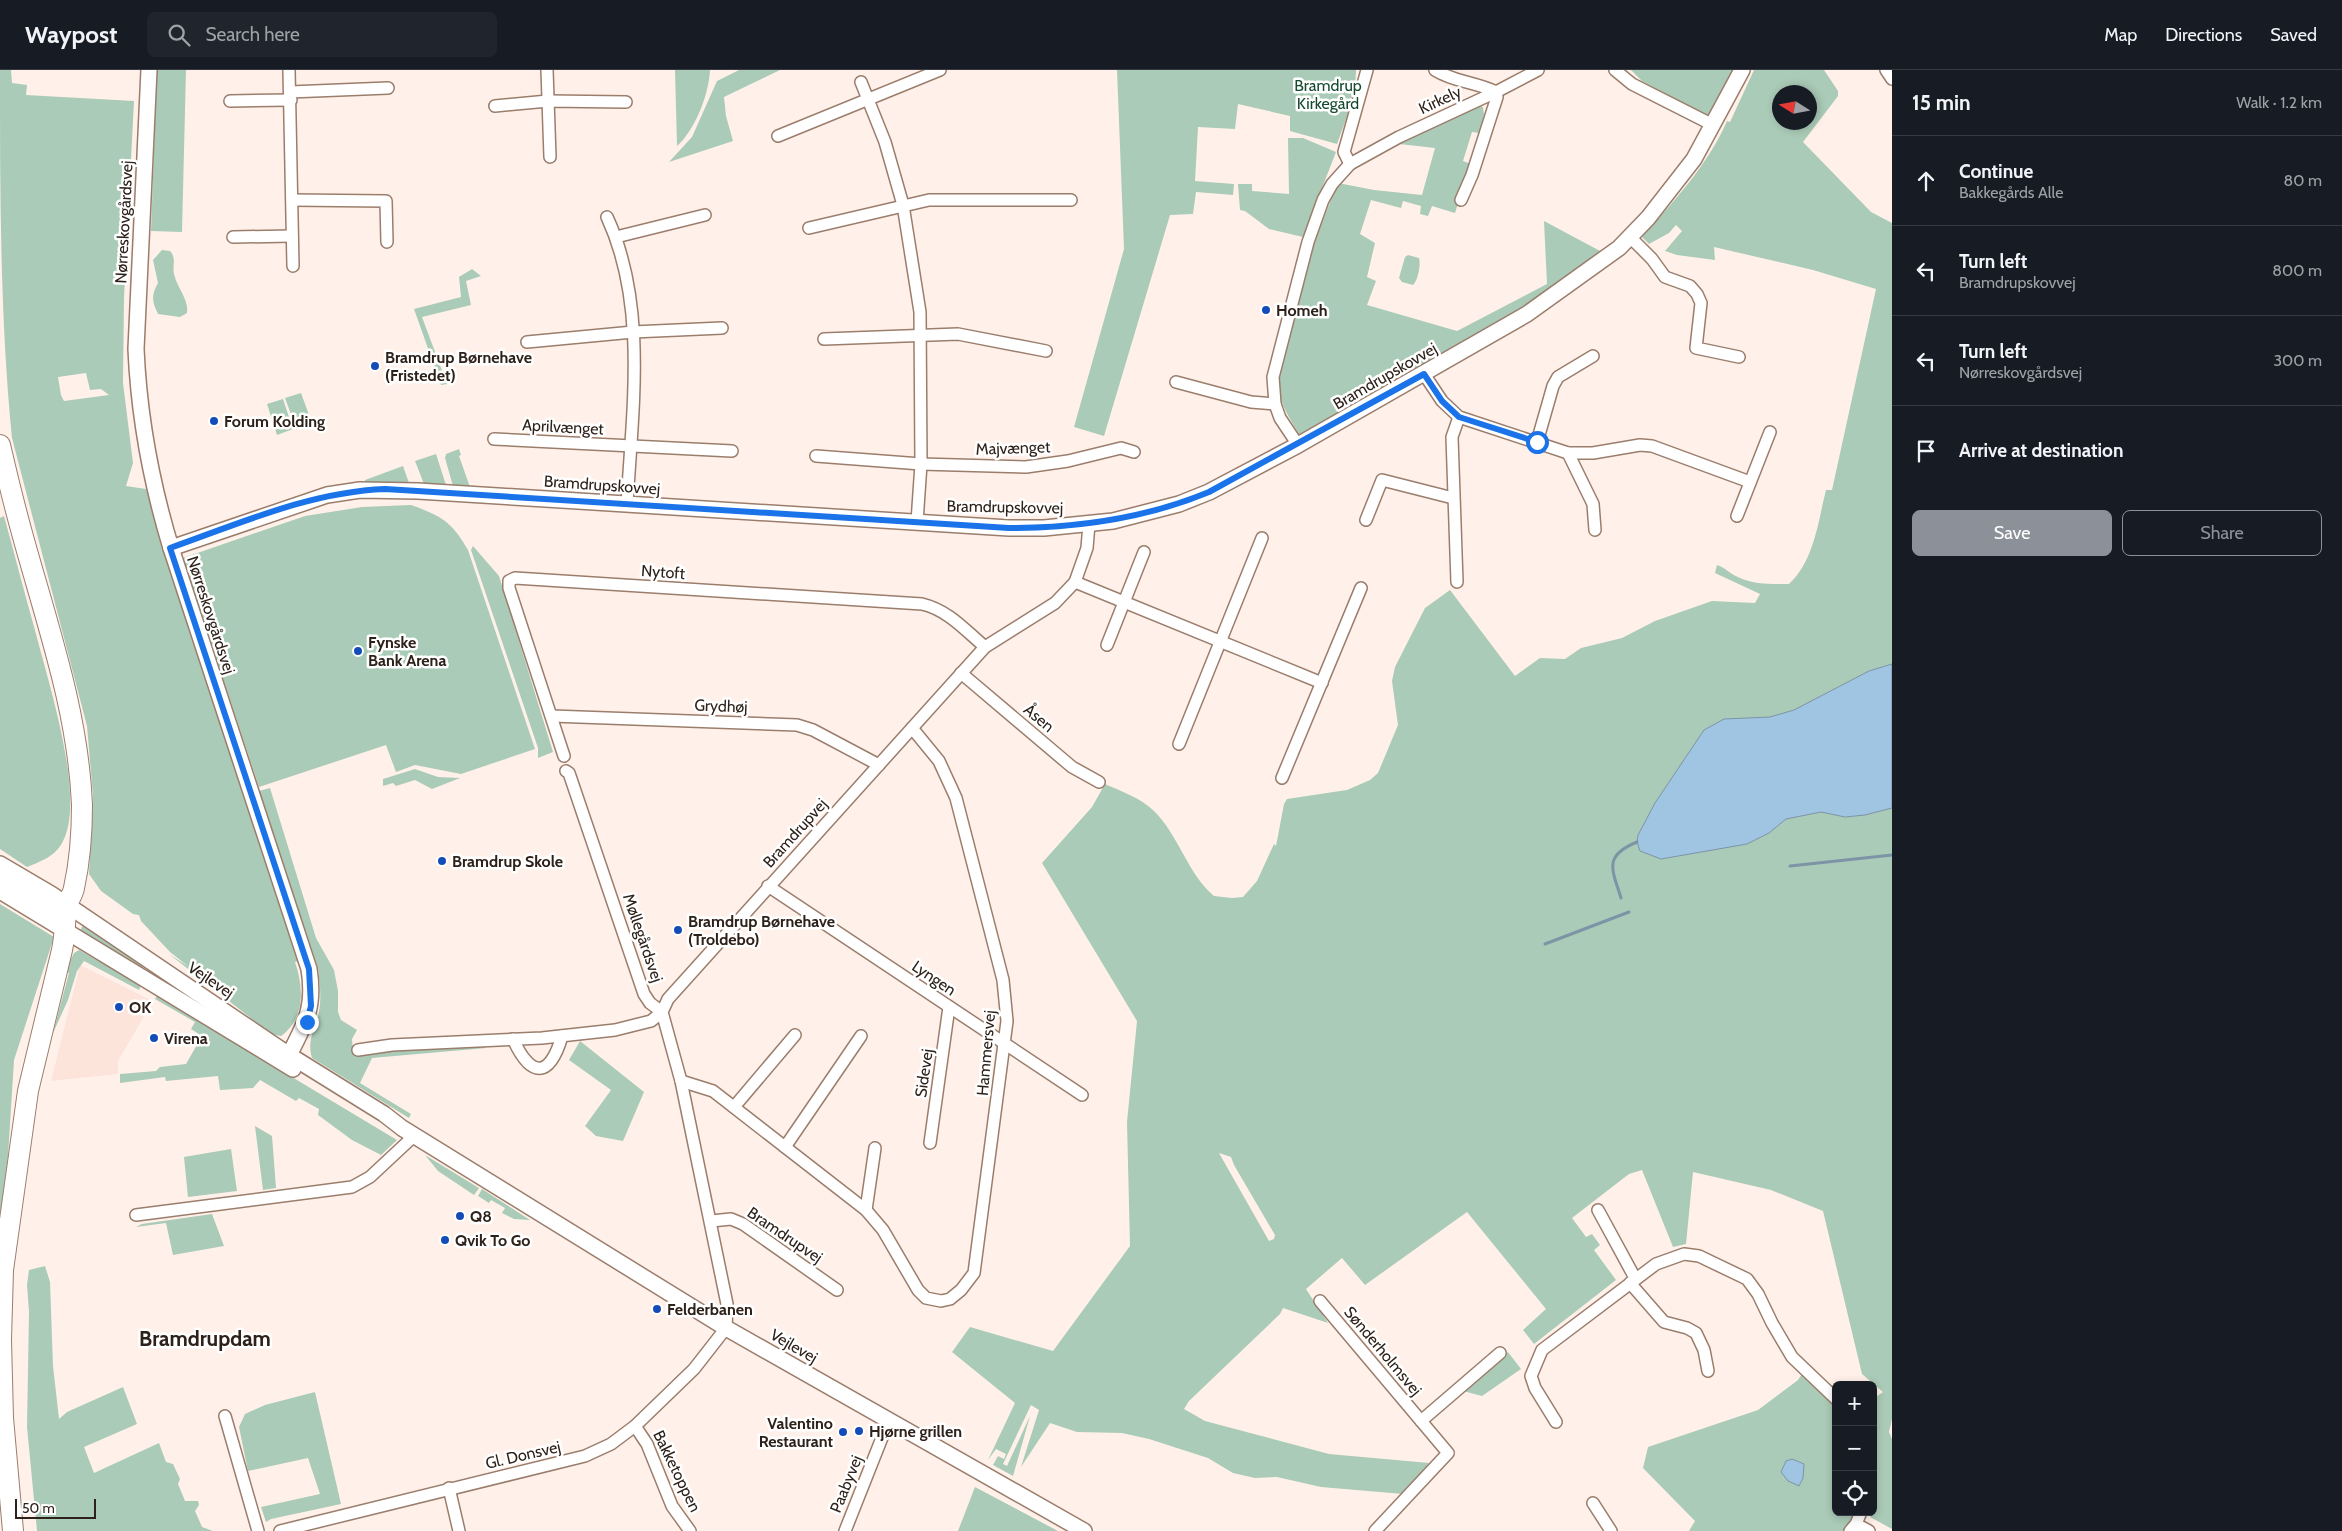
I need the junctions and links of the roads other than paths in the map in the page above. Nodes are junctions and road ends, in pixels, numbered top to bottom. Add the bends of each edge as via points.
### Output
1 (149, 70) edge
2 (289, 70) edge
3 (547, 70) edge
4 (940, 70) edge
5 (1366, 70) edge
6 (1435, 70) edge
7 (1538, 70) edge
8 (1615, 70) edge
9 (1742, 70) edge
10 (1886, 70) edge
11 (1892, 79) edge
12 (860, 82) dead end
13 (388, 88) dead end
14 (1496, 92) junction
15 (291, 96) junction
16 (868, 100) junction
17 (548, 101) junction
18 (230, 102) dead end
19 (626, 102) dead end
20 (495, 106) dead end
21 (1713, 125) junction
22 (778, 136) dead end
23 (550, 157) dead end
24 (1350, 164) junction
25 (292, 200) junction
26 (1071, 200) dead end
27 (1461, 200) dead end
28 (904, 205) junction
29 (705, 215) dead end
30 (607, 217) dead end
31 (809, 228) dead end
32 (292, 236) junction
33 (616, 236) junction
34 (233, 237) dead end
35 (1630, 237) junction
36 (387, 242) dead end
37 (293, 266) dead end
38 (722, 328) dead end
39 (633, 332) junction
40 (921, 335) junction
41 (824, 339) dead end
42 (527, 342) dead end
43 (1046, 351) dead end
44 (1593, 356) dead end
45 (1739, 357) dead end
46 (1424, 374) junction
47 (1176, 382) dead end
48 (1275, 404) junction
49 (1459, 417) junction
50 (1770, 432) dead end
51 (494, 439) dead end
52 (1537, 442) junction
53 (0, 445) edge
54 (1298, 445) junction
55 (630, 446) junction
56 (732, 451) dead end
57 (1134, 452) dead end
58 (1568, 453) junction
59 (816, 456) dead end
60 (921, 464) junction
61 (1750, 482) junction
62 (1453, 498) junction
63 (626, 504) junction
64 (1737, 516) dead end
65 (1366, 520) dead end
66 (917, 522) junction
67 (1089, 524) junction
68 (1595, 530) dead end
69 (1262, 538) dead end
70 (170, 548) junction
71 (1144, 552) dead end
72 (1075, 582) junction
73 (1457, 582) dead end
74 (1361, 588) dead end
75 (1125, 601) junction
76 (1220, 641) junction
77 (1107, 645) dead end
78 (985, 647) junction
79 (962, 673) junction
80 (1322, 683) junction
81 (552, 716) junction
82 (912, 728) junction
83 (1179, 744) dead end
84 (564, 756) dead end
85 (879, 765) junction
86 (566, 771) dead end
87 (1282, 778) dead end
88 (1099, 782) dead end
89 (2, 880) edge
90 (768, 886) junction
91 (66, 907) junction
92 (66, 930) junction
93 (949, 1007) junction
94 (662, 1012) junction
95 (795, 1035) dead end
96 (562, 1036) junction
97 (861, 1036) dead end
98 (513, 1040) junction
99 (1005, 1044) junction
100 (358, 1050) dead end
101 (287, 1059) junction
102 (681, 1082) junction
103 (1082, 1095) dead end
104 (734, 1107) junction
105 (415, 1135) junction
106 (930, 1142) dead end
107 (785, 1147) junction
108 (875, 1148) dead end
109 (866, 1210) junction
110 (1598, 1210) dead end
111 (136, 1215) dead end
112 (711, 1221) junction
113 (1632, 1281) junction
114 (838, 1290) dead end
115 (1320, 1301) dead end
116 (726, 1328) junction
117 (1500, 1353) dead end
118 (1708, 1371) dead end
119 (1832, 1395) edge
120 (225, 1416) dead end
121 (889, 1420) junction
122 (1420, 1421) junction
123 (1556, 1422) dead end
124 (635, 1426) junction
125 (449, 1488) junction
126 (0, 1494) edge
127 (1593, 1503) dead end
128 (1853, 1527) edge
129 (5, 1531) edge
130 (13, 1531) edge
131 (258, 1531) edge
132 (280, 1531) edge
133 (459, 1531) edge
134 (690, 1531) edge
135 (845, 1531) edge
136 (1084, 1531) edge
137 (1375, 1531) edge
138 (1611, 1531) edge
139 (1869, 1531) edge

1 - 70 street, Nørreskovgårdsvej via 137,302 138,385 150,476
2 - 15 street
3 - 17 street
4 - 16 street
5 - 24 street via 1344,152
6 - 14 street
7 - 14 street, Kirkely
8 - 21 street via 1632,84
9 - 21 street, Bramdrupskovvej
10 - 11 street
12 - 16 street
13 - 15 street
14 - 24 street, Kirkely via 1398,137
14 - 27 street via 1472,175
15 - 18 street
15 - 25 street
16 - 22 street
16 - 28 street
17 - 19 street
17 - 20 street
17 - 23 street
21 - 35 street, Bramdrupskovvej via 1668,195
24 - 48 street, Kirkely via 1323,200 1308,242 1278,351 1272,383
25 - 32 street
25 - 36 street via 386,201
26 - 28 street via 929,200
28 - 31 street
28 - 40 street
29 - 33 street
30 - 33 street
32 - 34 street
32 - 37 street
33 - 39 street
35 - 45 street via 1665,277 1690,286 1697,294 1700,303 1696,348
35 - 46 street, Bramdrupskovvej via 1542,304
38 - 39 street
39 - 42 street
39 - 55 street via 635,386
40 - 41 street
40 - 43 street via 958,334
40 - 60 street
44 - 52 street via 1558,377
46 - 49 street via 1442,401
46 - 54 street, Bramdrupskovvej
47 - 48 street via 1251,402
48 - 54 street, Kirkely
49 - 52 street
49 - 62 street via 1452,437
50 - 61 street
51 - 55 street, Aprilvænget
52 - 58 street
53 - 91 highway via 18,522 57,656 78,754 81,840 74,890
54 - 67 street, Bramdrupskovvej via 1196,498 1146,514
55 - 56 street, Aprilvænget
55 - 63 street
57 - 60 street, Majvænget via 1121,448 1026,467
58 - 61 street via 1652,446
58 - 68 street via 1593,504
59 - 60 street, Majvænget
60 - 66 street
61 - 64 street
62 - 65 street via 1382,480
62 - 73 street
63 - 66 street, Bramdrupskovvej
63 - 70 street, Bramdrupskovvej via 360,490 312,499
66 - 67 street, Bramdrupskovvej via 1009,528
67 - 72 street, Bramdrupvej via 1087,548
69 - 76 street
70 - 101 street, Nørreskovgårdsvej via 309,969 309,1015
71 - 75 street
72 - 75 street
72 - 78 street, Bramdrupvej via 1055,603
74 - 80 street
75 - 76 street
75 - 77 street
76 - 80 street
76 - 83 street
78 - 79 street, Bramdrupvej
78 - 81 street, Nytoft via 936,607 922,604 515,578 509,581 509,588
79 - 82 street, Bramdrupvej
79 - 88 street, Åsen via 1072,767
80 - 87 street
81 - 84 street, Nytoft
81 - 85 street, Grydhøj via 797,725 813,730
82 - 85 street, Bramdrupvej
82 - 99 street, Hammersvej via 939,761 956,798 1003,980
85 - 90 street, Bramdrupvej
86 - 94 street, Møllegårdsvej via 644,994
89 - 91 highway via 45,906
89 - 92 street, Vejlevej
90 - 93 street, Lyngen
90 - 94 street, Bramdrupvej via 675,989
91 - 92 highway
91 - 101 street, Vejlevej via 161,967
92 - 101 street, Vejlevej
92 - 130 highway via 28,1091 3,1270 3,1418
93 - 99 street, Lyngen
93 - 106 street, Sidevej
94 - 96 street via 651,1021 630,1028
94 - 102 street
95 - 104 street
96 - 98 street
96 - 98 street via 549,1065 542,1068 534,1067 521,1058
97 - 107 street
98 - 100 street via 392,1045
99 - 103 street, Lyngen
99 - 109 street, Hammersvej via 974,1273 961,1290 950,1299 935,1301 926,1298 884,1230
101 - 105 street, Vejlevej
102 - 104 street via 713,1091
102 - 112 street
104 - 107 street
105 - 111 street via 370,1177 352,1187
105 - 116 street, Vejlevej
107 - 109 street
108 - 109 street
110 - 113 street
112 - 114 street, Bramdrupvej via 731,1219 743,1224
112 - 116 street via 726,1288
113 - 118 street via 1664,1322 1696,1333 1704,1350
113 - 119 street via 1663,1260 1684,1254 1699,1256 1747,1279 1792,1357
113 - 123 street via 1542,1350 1534,1363 1531,1376 1535,1388
115 - 122 street, Sønderholmsvej
116 - 121 street, Vejlevej
116 - 124 street, Gl. Donsvej via 694,1369
117 - 122 street, Sønderholmsvej
120 - 131 street
121 - 135 street, Paabyvej
121 - 136 street, Vejlevej
122 - 137 street, Sønderholmsvej via 1448,1453
124 - 125 street, Gl. Donsvej via 611,1444 585,1456
124 - 134 street, Bakketoppen via 647,1444 672,1506
125 - 132 street, Gl. Donsvej
125 - 133 street
126 - 129 highway
127 - 138 street
128 - 139 street

